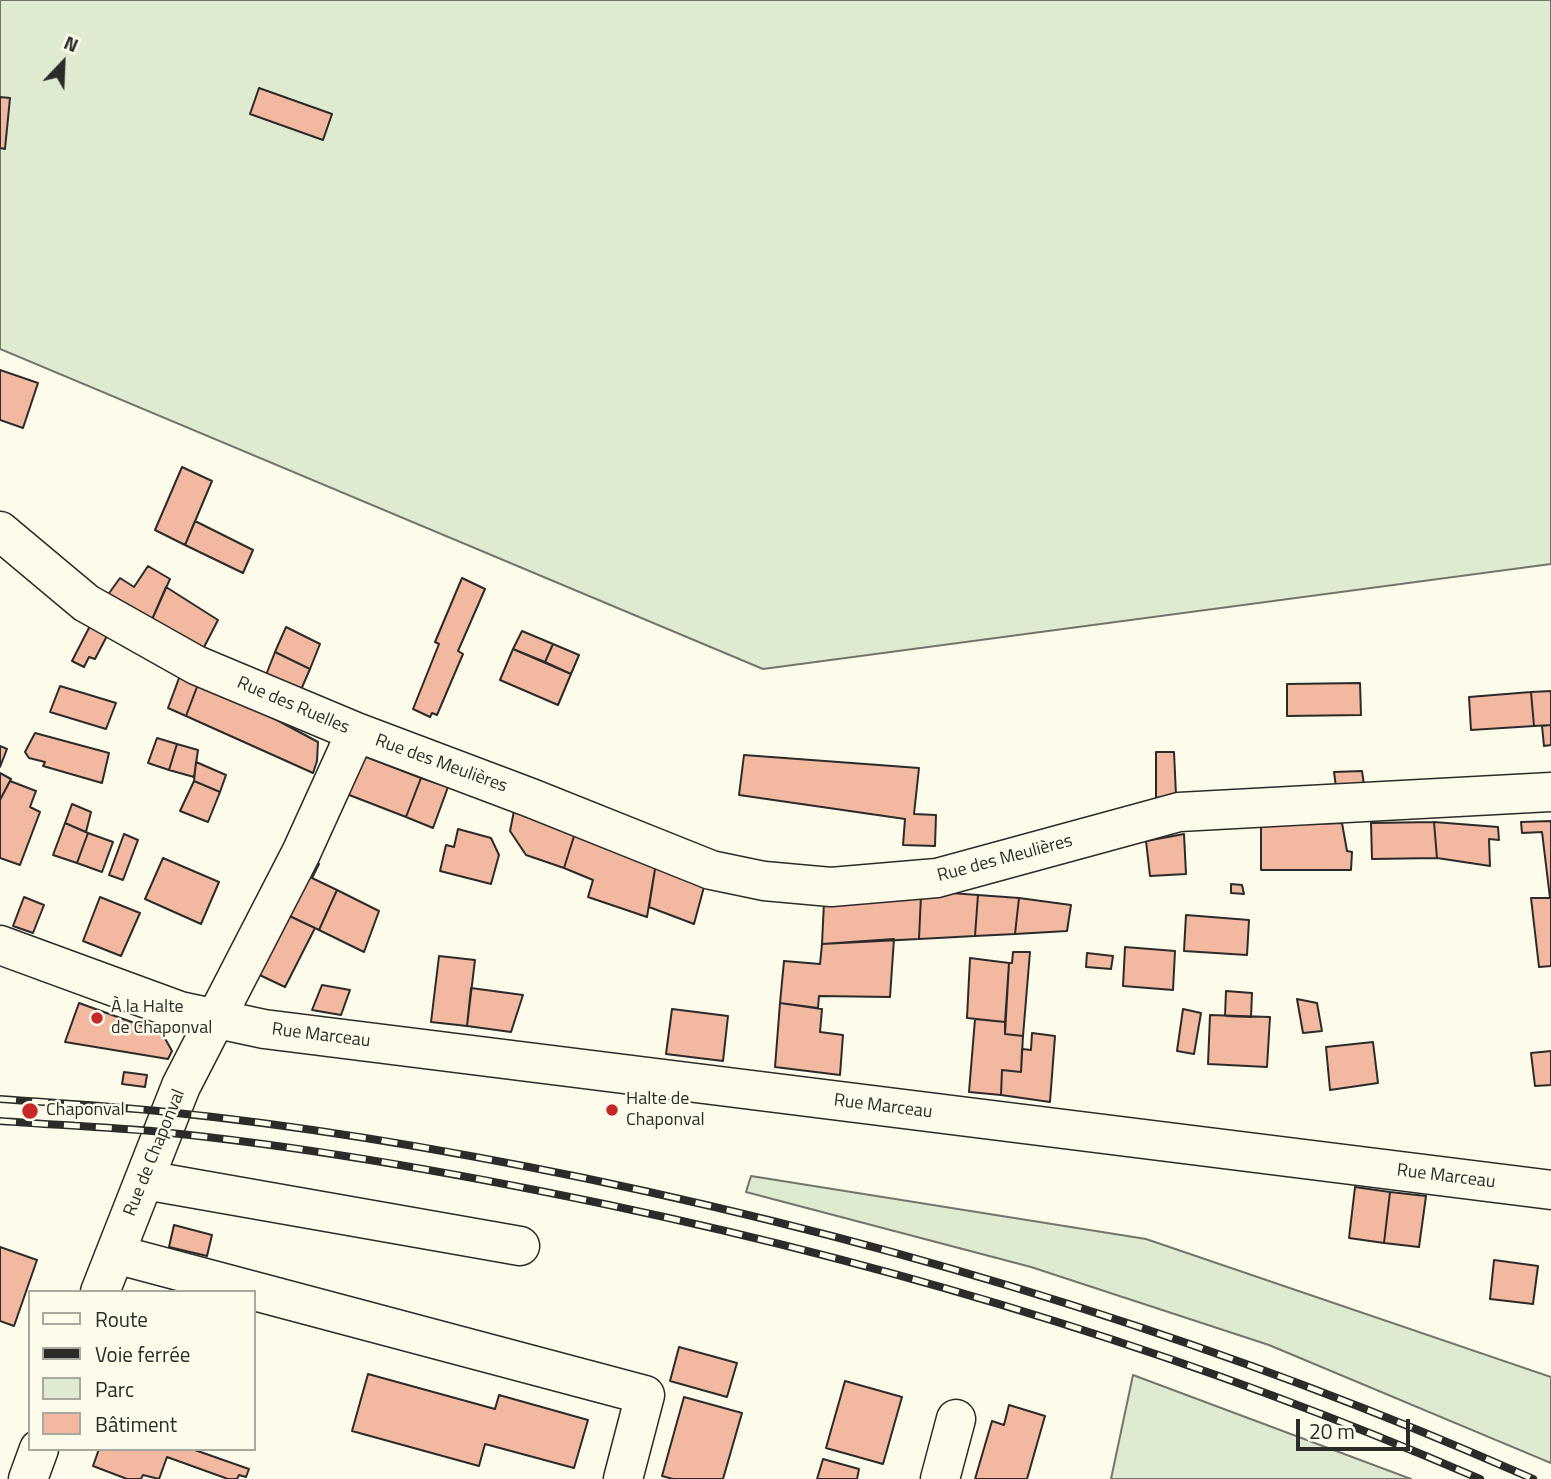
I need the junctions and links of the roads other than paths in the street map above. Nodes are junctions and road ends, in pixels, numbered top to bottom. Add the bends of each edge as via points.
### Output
1 (0, 531) edge
2 (356, 732) junction
3 (1551, 792) edge
4 (0, 945) edge
5 (217, 1018) junction
6 (145, 1180) junction
7 (1551, 1190) edge
8 (520, 1246) dead end
9 (115, 1254) junction
10 (101, 1290) edge
11 (250, 1290) edge
12 (256, 1292) edge
13 (957, 1419) dead end
14 (38, 1451) edge
15 (0, 1474) edge
16 (13, 1479) edge
17 (28, 1479) edge
18 (623, 1479) edge
19 (940, 1479) edge

1 - 2 street, Rue des Ruelles via 86,603 185,659
2 - 3 street, Rue des Meulières via 711,870 831,887 937,878 1179,812
2 - 5 street, Rue des Ruelles
4 - 5 street, Rue Marceau via 180,1011
5 - 6 street, Rue de Chaponval via 178,1095
5 - 7 street, Rue Marceau via 264,1029
6 - 8 street
6 - 9 street, Rue de Chaponval
9 - 10 street, Rue de Chaponval
9 - 11 street
12 - 18 street via 645,1395
13 - 19 street
14 - 17 street
15 - 16 street

